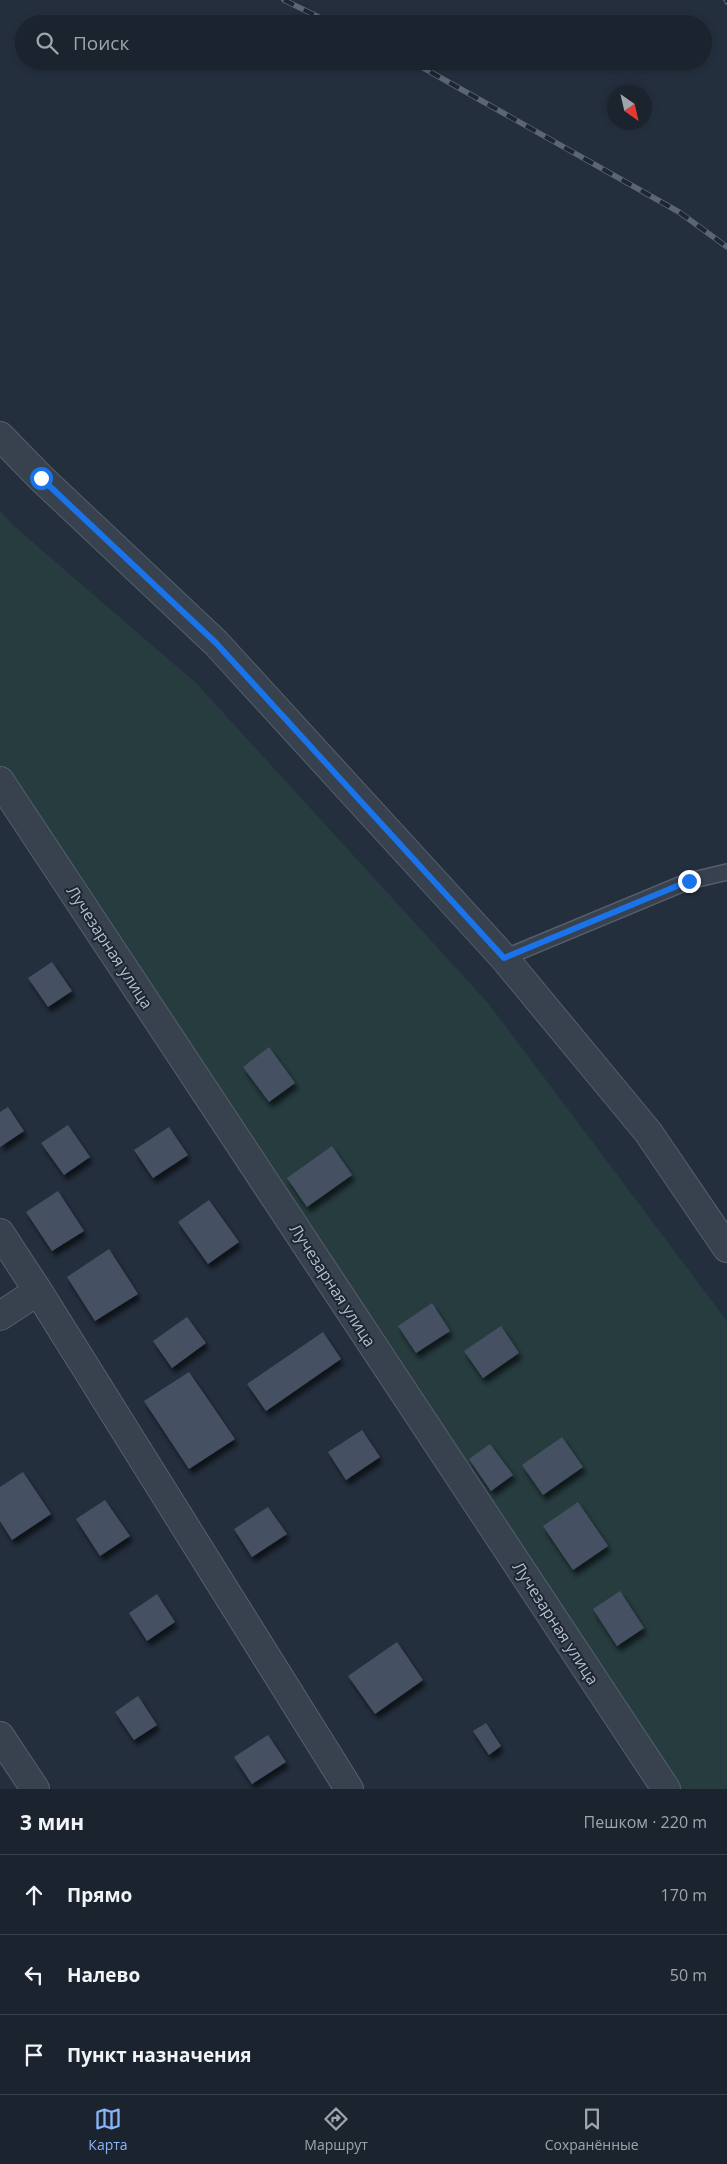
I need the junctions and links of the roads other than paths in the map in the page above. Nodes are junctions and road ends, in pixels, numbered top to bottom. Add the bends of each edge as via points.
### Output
1 (0, 436) edge
2 (0, 781) edge
3 (727, 872) edge
4 (504, 958) junction
5 (0, 1233) edge
6 (727, 1248) edge
7 (38, 1290) junction
8 (0, 1316) edge
9 (0, 1736) edge
10 (35, 1789) edge
11 (349, 1789) edge
12 (666, 1789) edge

1 - 4 street via 216,643
2 - 12 street, Лучезарная улица
3 - 4 lane via 689,881
4 - 6 street via 648,1132
5 - 7 street
7 - 8 street
7 - 11 street
9 - 10 street

